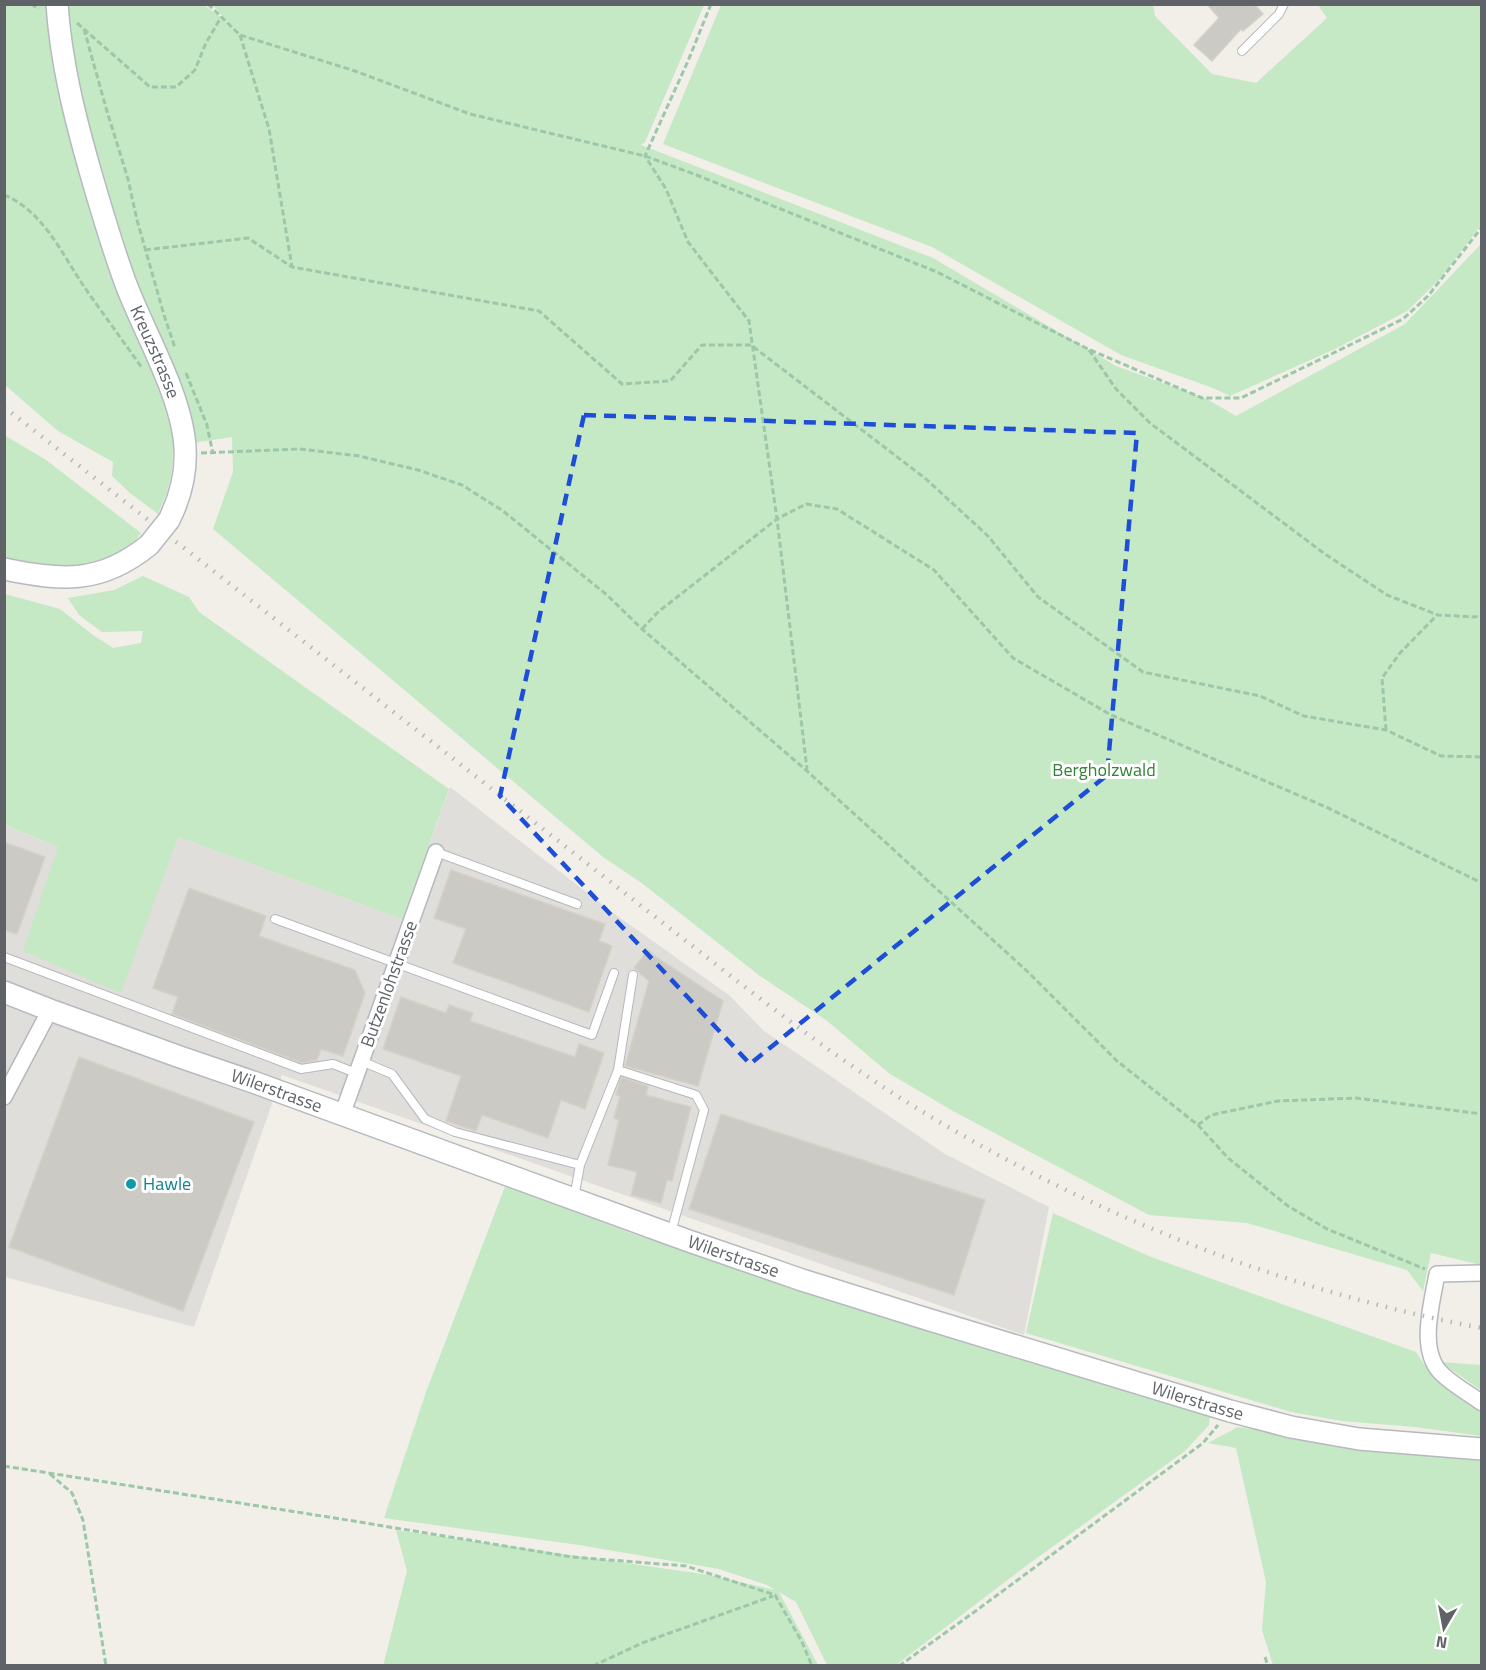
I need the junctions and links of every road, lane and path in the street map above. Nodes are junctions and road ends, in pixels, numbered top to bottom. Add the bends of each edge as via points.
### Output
1 (208, 4) edge
2 (711, 4) edge
3 (1284, 4) edge
4 (64, 11) edge
5 (221, 17) junction
6 (84, 29) junction
7 (240, 35) junction
8 (1242, 51) dead end
9 (645, 156) junction
10 (4, 195) edge
11 (1482, 226) edge
12 (146, 250) junction
13 (292, 267) junction
14 (752, 345) junction
15 (1088, 349) junction
16 (178, 355) dead end
17 (182, 364) dead end
18 (170, 388) junction
19 (185, 453) junction
20 (213, 454) junction
21 (777, 519) junction
22 (4, 569) edge
23 (1437, 615) junction
24 (1482, 615) edge
25 (642, 629) junction
26 (1386, 730) junction
27 (1482, 757) edge
28 (807, 771) junction
29 (436, 852) joint
30 (1482, 883) edge
31 (577, 903) dead end
32 (275, 919) dead end
33 (4, 957) edge
34 (395, 963) junction
35 (614, 973) dead end
36 (633, 975) dead end
37 (4, 992) edge
38 (50, 1010) junction
39 (358, 1067) junction
40 (618, 1070) junction
41 (4, 1097) edge
42 (1482, 1114) edge
43 (342, 1115) junction
44 (1198, 1125) junction
45 (580, 1165) junction
46 (574, 1199) junction
47 (670, 1234) junction
48 (1482, 1273) edge
49 (1437, 1274) junction
50 (1482, 1403) edge
51 (1230, 1411) junction
52 (1482, 1449) edge
53 (4, 1466) edge
54 (48, 1473) junction
55 (775, 1595) junction
56 (1265, 1657) dead end
57 (106, 1665) edge
58 (593, 1665) edge
59 (812, 1665) edge
60 (899, 1665) edge
61 (1268, 1665) edge

1 - 5 path
2 - 9 path
3 - 8 lane
4 - 6 path
4 - 18 main road, Kreuzstrasse via 62,50 71,102 101,209 127,287
5 - 6 path via 195,70 176,87 150,87
5 - 7 path
6 - 12 path
7 - 9 path via 355,70 470,114
7 - 13 path via 269,129
9 - 14 path via 666,189 688,242 749,321
9 - 15 path via 937,272
10 - 18 path via 17,200 48,230 154,385
11 - 15 path via 1428,296 1403,319 1242,398 1202,398
12 - 13 path via 249,238
12 - 16 path
13 - 14 path via 540,311 622,384 670,381 702,345
14 - 21 path
14 - 26 path via 926,479 988,536 1038,597 1143,672 1260,696 1304,716
15 - 23 path via 1116,389 1150,423 1325,554 1387,595
17 - 20 path via 207,425
18 - 19 main road, Kreuzstrasse
19 - 20 path
19 - 22 main road, Kreuzstrasse, bridge via 177,505 169,520 137,555 111,570 92,575 58,578
20 - 25 path via 300,449 359,456 418,470 462,486 503,511 607,595
21 - 25 path via 658,612
21 - 28 path
21 - 30 path via 806,504 837,509 934,570 1013,658 1111,715 1326,807
23 - 24 path
23 - 26 path via 1382,678
25 - 28 path
26 - 27 path via 1441,756
28 - 44 path via 1028,972 1117,1061
29 - 31 lane
29 - 34 street, Butzenlohstrasse
32 - 34 lane
33 - 39 lane via 301,1070 333,1064
34 - 35 lane via 592,1035
34 - 39 street, Butzenlohstrasse
36 - 40 lane
37 - 38 main road, Wilerstrasse
38 - 41 street
38 - 43 main road, Wilerstrasse
39 - 43 street, Butzenlohstrasse
39 - 45 lane via 392,1074 425,1119 456,1132
40 - 45 lane
40 - 47 lane via 696,1095 704,1110
42 - 44 path via 1356,1098 1278,1101 1211,1115
43 - 46 main road, Wilerstrasse
44 - 49 path via 1228,1158 1288,1206 1337,1234
45 - 46 lane
46 - 47 main road, Wilerstrasse
47 - 51 main road, Wilerstrasse via 813,1284
48 - 49 street
49 - 50 street via 1428,1343 1430,1355 1441,1374
51 - 52 main road, Wilerstrasse via 1359,1439
51 - 60 path via 1203,1443
53 - 54 path
54 - 55 path via 572,1557 686,1566
54 - 57 path via 72,1493 82,1520
55 - 58 path
55 - 59 path
56 - 61 path

